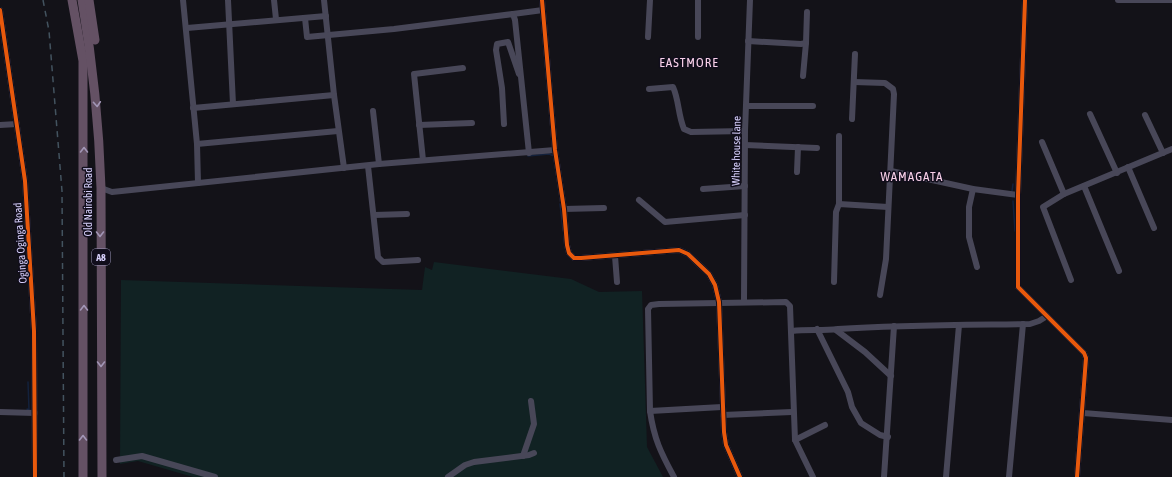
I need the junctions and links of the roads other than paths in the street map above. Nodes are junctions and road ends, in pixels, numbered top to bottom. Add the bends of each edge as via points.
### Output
1 (67, 0) edge
2 (72, 0) edge
3 (82, 0) edge
4 (89, 0) edge
5 (183, 0) edge
6 (228, 0) edge
7 (274, 0) edge
8 (324, 0) edge
9 (542, 0) edge
10 (650, 0) edge
11 (698, 0) edge
12 (750, 0) edge
13 (1025, 0) edge
14 (1118, 0) edge
15 (1172, 0) edge
16 (0, 10) edge
17 (543, 10) junction
18 (807, 12) dead end
19 (513, 14) junction
20 (326, 16) junction
21 (305, 18) junction
22 (276, 19) junction
23 (230, 24) junction
24 (187, 28) junction
25 (328, 35) junction
26 (648, 37) dead end
27 (698, 37) dead end
28 (748, 41) junction
29 (806, 43) junction
30 (855, 54) dead end
31 (463, 68) dead end
32 (94, 76) junction
33 (803, 76) dead end
34 (82, 80) junction
35 (854, 82) junction
36 (522, 85) junction
37 (649, 89) dead end
38 (334, 95) junction
39 (233, 104) junction
40 (747, 106) junction
41 (813, 106) dead end
42 (193, 108) junction
43 (373, 111) dead end
44 (1090, 114) dead end
45 (1145, 115) dead end
46 (852, 119) dead end
47 (472, 123) dead end
48 (17, 124) junction
49 (504, 124) dead end
50 (0, 125) edge
51 (419, 125) junction
52 (338, 131) junction
53 (745, 131) junction
54 (839, 136) dead end
55 (1042, 142) dead end
56 (197, 144) junction
57 (745, 145) junction
58 (798, 147) junction
59 (817, 148) dead end
60 (555, 150) junction
61 (1172, 150) edge
62 (529, 153) junction
63 (1163, 153) junction
64 (423, 160) junction
65 (379, 164) junction
66 (368, 166) junction
67 (1128, 167) junction
68 (344, 168) junction
69 (891, 171) junction
70 (797, 172) dead end
71 (1116, 173) junction
72 (198, 183) junction
73 (745, 186) junction
74 (1084, 186) junction
75 (101, 188) junction
76 (702, 188) dead end
77 (973, 189) junction
78 (1064, 194) junction
79 (1018, 195) junction
80 (639, 200) dead end
81 (838, 204) junction
82 (888, 207) junction
83 (604, 208) dead end
84 (564, 209) junction
85 (407, 214) dead end
86 (374, 215) junction
87 (745, 215) junction
88 (1154, 228) dead end
89 (615, 256) junction
90 (418, 260) dead end
91 (978, 267) dead end
92 (1119, 271) dead end
93 (1071, 280) dead end
94 (617, 282) dead end
95 (834, 282) dead end
96 (880, 295) dead end
97 (744, 301) junction
98 (719, 302) junction
99 (1047, 316) junction
100 (1024, 324) junction
101 (959, 325) junction
102 (894, 326) junction
103 (817, 329) junction
104 (836, 330) junction
105 (792, 331) junction
106 (891, 376) junction
107 (531, 401) dead end
108 (722, 408) junction
109 (650, 411) junction
110 (0, 412) edge
111 (792, 412) junction
112 (35, 413) junction
113 (1083, 413) junction
114 (723, 415) junction
115 (1172, 420) edge
116 (825, 425) dead end
117 (888, 437) junction
118 (795, 440) junction
119 (534, 453) dead end
120 (523, 456) junction
121 (116, 460) dead end
122 (35, 477) edge
123 (83, 477) edge
124 (102, 477) edge
125 (215, 477) edge
126 (448, 477) edge
127 (674, 477) edge
128 (740, 477) edge
129 (813, 477) edge
130 (884, 477) edge
131 (946, 477) edge
132 (1009, 477) edge
133 (1078, 477) edge
134 (1082, 477) edge

1 - 34 highway via 76,59
2 - 34 highway, Old Nairobi Road / A8 via 83,61
3 - 32 highway, Old Nairobi Road / A8
4 - 32 highway via 95,43
5 - 24 street
6 - 23 street
7 - 22 street
8 - 20 street
9 - 17 street
10 - 26 street
11 - 27 street
12 - 28 street, White house lane
13 - 79 street
14 - 15 street
16 - 48 street, Oginga Oginga Road
17 - 19 street
17 - 60 street
18 - 29 street
19 - 25 street
19 - 36 street
20 - 21 street
20 - 25 street
21 - 22 street
21 - 25 street via 307,37
22 - 23 street
23 - 24 street
23 - 39 street
24 - 42 street
25 - 38 street
28 - 29 street
28 - 40 street, White house lane
29 - 33 street
30 - 35 street
31 - 51 street via 414,74
32 -> 75 highway, Old Nairobi Road / A8
123 -> 34 highway, Old Nairobi Road / A8
35 - 46 street
35 - 69 street via 885,83 893,89
36 - 49 street via 508,42 498,44 496,50
36 - 62 street
37 - 53 street via 673,87 684,129 691,132
38 - 39 street
38 - 52 street
39 - 42 street
40 - 41 street
40 - 53 street, White house lane
42 - 56 street
43 - 65 street
44 - 71 street
45 - 63 street
47 - 51 street
48 - 50 street
48 - 112 street, Oginga Oginga Road via 25,181 31,264
51 - 64 street
52 - 56 street
52 - 68 street
53 - 57 street, White house lane
54 - 81 street
55 - 78 street
56 - 72 street
57 - 58 street
57 - 73 street, White house lane
58 - 59 street
58 - 70 street
60 - 62 street
60 - 84 street
61 - 63 street
62 - 64 street
63 - 67 street
64 - 65 street
65 - 66 street
66 - 68 street
66 - 86 street
67 - 71 street
67 - 88 street
68 - 72 street
69 - 77 street
69 - 82 street
71 - 74 street
72 - 75 street via 112,192
73 - 76 street
73 - 87 street, White house lane
74 - 78 street
74 - 92 street
75 -> 124 highway, Old Nairobi Road / A8
77 - 79 street
77 - 91 street via 969,207 969,237
78 - 93 street via 1043,207
79 - 99 street via 1018,287 1024,296
80 - 87 street via 664,222
81 - 82 street
81 - 95 street
82 - 96 street via 886,259
83 - 84 street
84 - 89 street via 567,245 574,258
85 - 86 street
86 - 90 street via 380,260 388,263
87 - 97 street, White house lane
89 - 94 street
89 - 98 street via 684,251 713,279
97 - 98 street
97 - 105 street via 786,302 792,312
98 - 108 street
98 - 109 street via 651,305 648,309
99 - 100 street via 1039,322
99 - 113 street via 1086,358
100 - 101 street
100 - 132 street
101 - 102 street
101 - 131 street
102 - 104 street
102 - 106 street
103 - 104 street
103 - 105 street
103 - 117 street via 861,424
104 - 106 street
105 - 111 street
106 - 117 street
107 - 120 street via 534,424
108 - 109 street
108 - 114 street
109 - 127 street via 657,444
110 - 112 street
111 - 114 street
111 - 118 street
112 - 122 street, Oginga Oginga Road
113 - 115 street
113 - 133 street
114 - 128 street via 726,445
116 - 118 street
117 - 130 street
118 - 129 street
119 - 120 street
120 - 126 street via 474,462
121 - 125 street via 142,456
133 - 134 street

